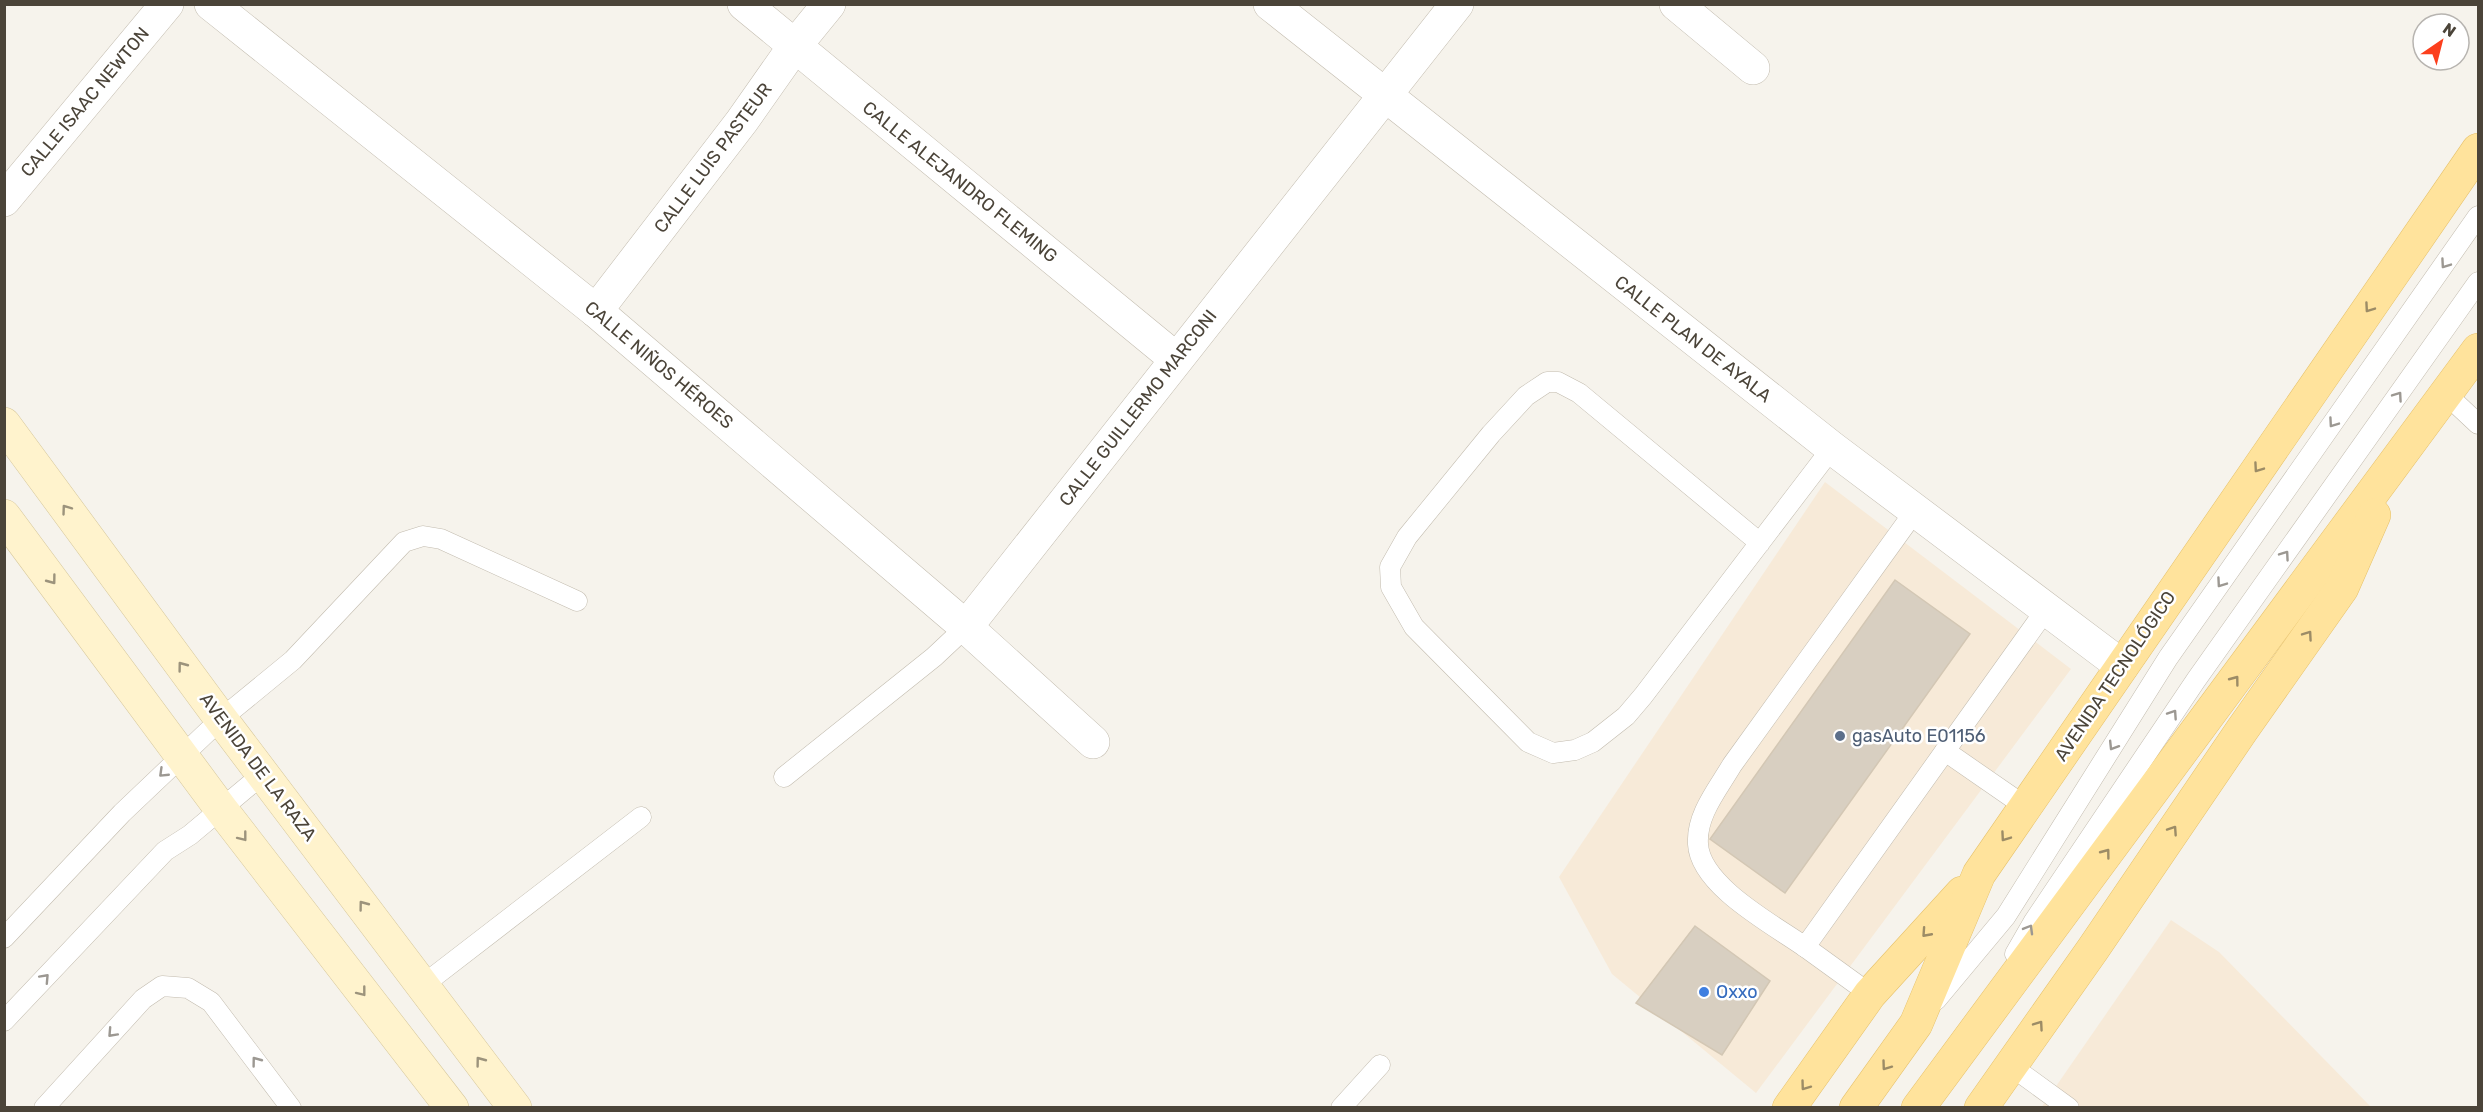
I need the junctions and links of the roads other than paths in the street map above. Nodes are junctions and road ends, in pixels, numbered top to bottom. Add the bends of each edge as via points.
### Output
1 (167, 4) edge
2 (211, 4) edge
3 (744, 4) edge
4 (829, 4) edge
5 (1270, 4) edge
6 (1457, 4) edge
7 (1676, 4) edge
8 (794, 47) junction
9 (1752, 68) dead end
10 (1385, 96) junction
11 (2478, 150) edge
12 (9, 183) edge
13 (2478, 216) edge
14 (2478, 282) edge
15 (597, 311) junction
16 (2478, 350) edge
17 (1176, 359) junction
18 (2447, 395) junction
19 (4, 424) edge
20 (2478, 424) edge
21 (1832, 448) junction
22 (2398, 462) junction
23 (1915, 511) junction
24 (4, 516) edge
25 (1760, 543) junction
26 (577, 601) dead end
27 (2045, 611) junction
28 (966, 627) junction
29 (2122, 666) junction
30 (221, 719) junction
31 (1093, 742) dead end
32 (1945, 751) junction
33 (182, 754) junction
34 (264, 773) junction
35 (784, 777) dead end
36 (2026, 807) junction
37 (221, 809) junction
38 (641, 817) dead end
39 (1979, 874) junction
40 (4, 938) edge
41 (1805, 946) junction
42 (423, 985) junction
43 (1870, 994) junction
44 (4, 1021) edge
45 (1916, 1024) junction
46 (1958, 1052) junction
47 (1380, 1065) dead end
48 (2011, 1066) junction
49 (44, 1107) edge
50 (291, 1107) edge
51 (452, 1107) edge
52 (515, 1107) edge
53 (1341, 1107) edge
54 (1789, 1107) edge
55 (1856, 1107) edge
56 (1918, 1107) edge
57 (1981, 1107) edge
58 (2069, 1107) edge

1 - 12 street, CALLE ISAAC NEWTON
2 - 15 street, CALLE NIÑOS HÉROES
3 - 8 street, CALLE ALEJANDRO FLEMING
4 - 8 street, CALLE LUIS PASTEUR
5 - 10 street, CALLE PLAN DE AYALA
6 - 10 street, CALLE GUILLERMO MARCONI
7 - 9 street
8 - 15 street, CALLE LUIS PASTEUR
8 - 17 street, CALLE ALEJANDRO FLEMING
10 - 17 street, CALLE GUILLERMO MARCONI
10 - 21 street, CALLE PLAN DE AYALA
11 -> 29 main road, AVENIDA TECNOLÓGICO
13 -> 45 lane via 2168,658 2006,916
46 -> 14 lane via 2034,921 2196,680
15 - 28 street, CALLE NIÑOS HÉROES
16 - 18 main road
17 - 28 street, CALLE GUILLERMO MARCONI
18 - 20 lane
18 - 22 main road
30 -> 19 main road, AVENIDA DE LA RAZA
21 - 23 street, CALLE PLAN DE AYALA
21 - 25 lane
46 -> 22 main road
48 -> 22 main road via 2342,588
23 - 27 street, CALLE PLAN DE AYALA
23 - 41 lane via 1732,765 1700,824 1698,846 1713,879
24 -> 33 main road
25 - 25 lane via 1626,716 1593,742 1553,753 1528,742 1413,627 1391,587 1390,567 1407,537 1491,434 1526,396 1547,382 1558,382 1579,393
26 - 30 lane via 441,539 423,536 404,542 293,660
27 - 29 street, CALLE PLAN DE AYALA
27 - 32 lane
28 - 31 street, CALLE NIÑOS HÉROES
28 - 35 lane, CALLE GUILLERMO MARCONI
29 - 36 main road, AVENIDA TECNOLÓGICO
30 - 33 lane
30 - 34 main road, AVENIDA DE LA RAZA
32 - 36 lane
32 - 41 lane
33 - 37 main road
33 -> 40 lane
34 - 37 lane
42 -> 34 main road, AVENIDA DE LA RAZA
36 -> 39 main road, AVENIDA TECNOLÓGICO
44 -> 37 lane via 165,851
37 -> 51 main road
38 - 42 lane
39 -> 43 main road
39 - 45 main road, AVENIDA TECNOLÓGICO
41 - 43 lane
52 -> 42 main road, AVENIDA DE LA RAZA
43 -> 54 main road
45 -> 55 main road, AVENIDA TECNOLÓGICO
46 - 56 main road
47 - 53 lane
48 - 57 main road
48 - 58 lane
50 -> 49 lane via 211,1002 188,988 162,986 143,999

